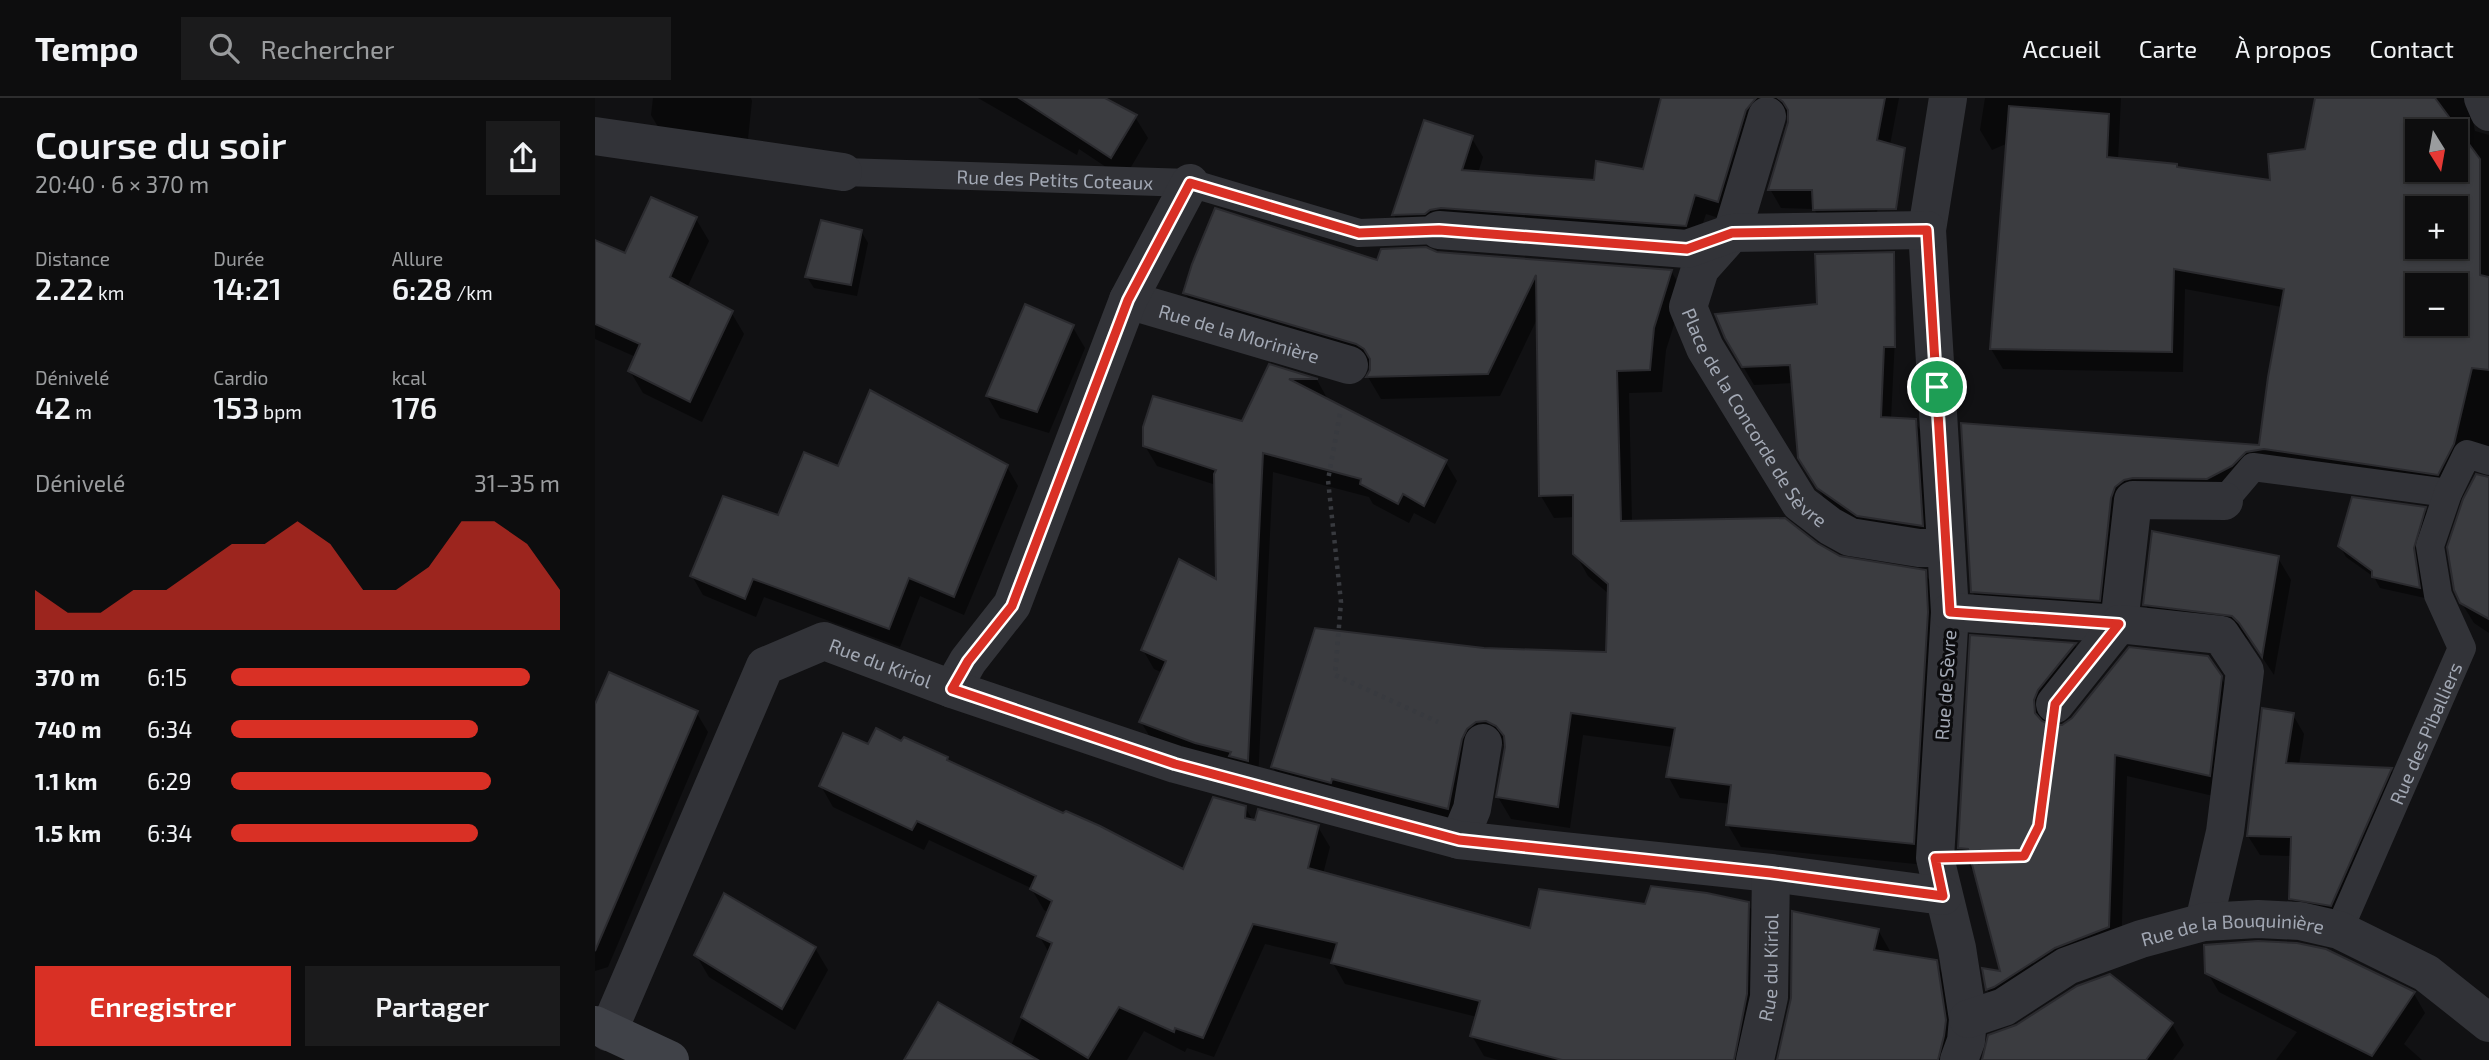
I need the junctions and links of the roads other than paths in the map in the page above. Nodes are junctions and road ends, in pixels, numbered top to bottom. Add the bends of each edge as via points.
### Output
1 (1948, 98) edge
2 (2483, 98) edge
3 (2489, 112) edge
4 (1767, 116) dead end
5 (595, 136) edge
6 (843, 172) joint
7 (1190, 183) junction
8 (1439, 230) joint
9 (1927, 230) junction
10 (1732, 233) junction
11 (1128, 300) junction
12 (1349, 365) road end
13 (2489, 461) edge
14 (2448, 493) junction
15 (2224, 501) joint
16 (1946, 548) junction
17 (1950, 612) junction
18 (2119, 624) junction
19 (952, 689) junction
20 (2055, 704) road end
21 (1483, 743) road end
22 (1459, 840) junction
23 (1771, 873) junction
24 (1943, 896) junction
25 (2204, 922) junction
26 (2339, 930) junction
27 (1968, 1019) junction
28 (2489, 1023) edge
29 (602, 1028) edge
30 (670, 1060) edge
31 (1755, 1060) edge
32 (1959, 1060) edge

1 - 9 street, Rue de Sèvre
2 - 3 street
4 - 10 street, Place de la Concorde de Sèvre
5 - 6 street, Rue des Petits Coteaux
6 - 7 lane, Rue des Petits Coteaux
7 - 8 lane, Rue des Petits Coteaux via 1359,233
7 - 11 street
8 - 10 street, Rue des Petits Coteaux via 1687,249
9 - 10 street, Rue des Petits Coteaux
9 - 16 street, Rue de Sèvre
10 - 16 street, Place de la Concorde de Sèvre via 1700,270 1688,307 1705,348 1800,503 1850,537
11 - 12 street, Rue de la Morinière
11 - 19 street via 1012,606
13 - 14 lane, Rue des Piballiers via 2467,454
14 - 15 lane via 2253,467
14 - 26 lane, Rue des Piballiers via 2430,546 2438,595 2462,648
15 - 18 street via 2133,500
16 - 17 street, Rue de Sèvre
17 - 18 street
17 - 24 street, Rue de Sèvre via 1935,858
18 - 20 street
18 - 25 street via 2221,635 2245,671 2225,832
19 - 22 street, Rue du Kiriol via 1175,764
19 - 29 street, Rue du Kiriol via 824,641 765,666
21 - 22 street via 1472,809
22 - 23 street, Rue du Kiriol
23 - 24 street, Rue du Kiriol
23 - 31 street, Rue du Kiriol via 1769,997
24 - 27 street, Rue de Sèvre
25 - 26 street, Rue de la Bouquinière via 2300,921
25 - 27 street, Rue de la Bouquinière via 2067,966 2004,1007
26 - 28 street, Rue de la Bouquinière via 2426,973
27 - 32 street, Rue de Sèvre
29 - 30 main road

